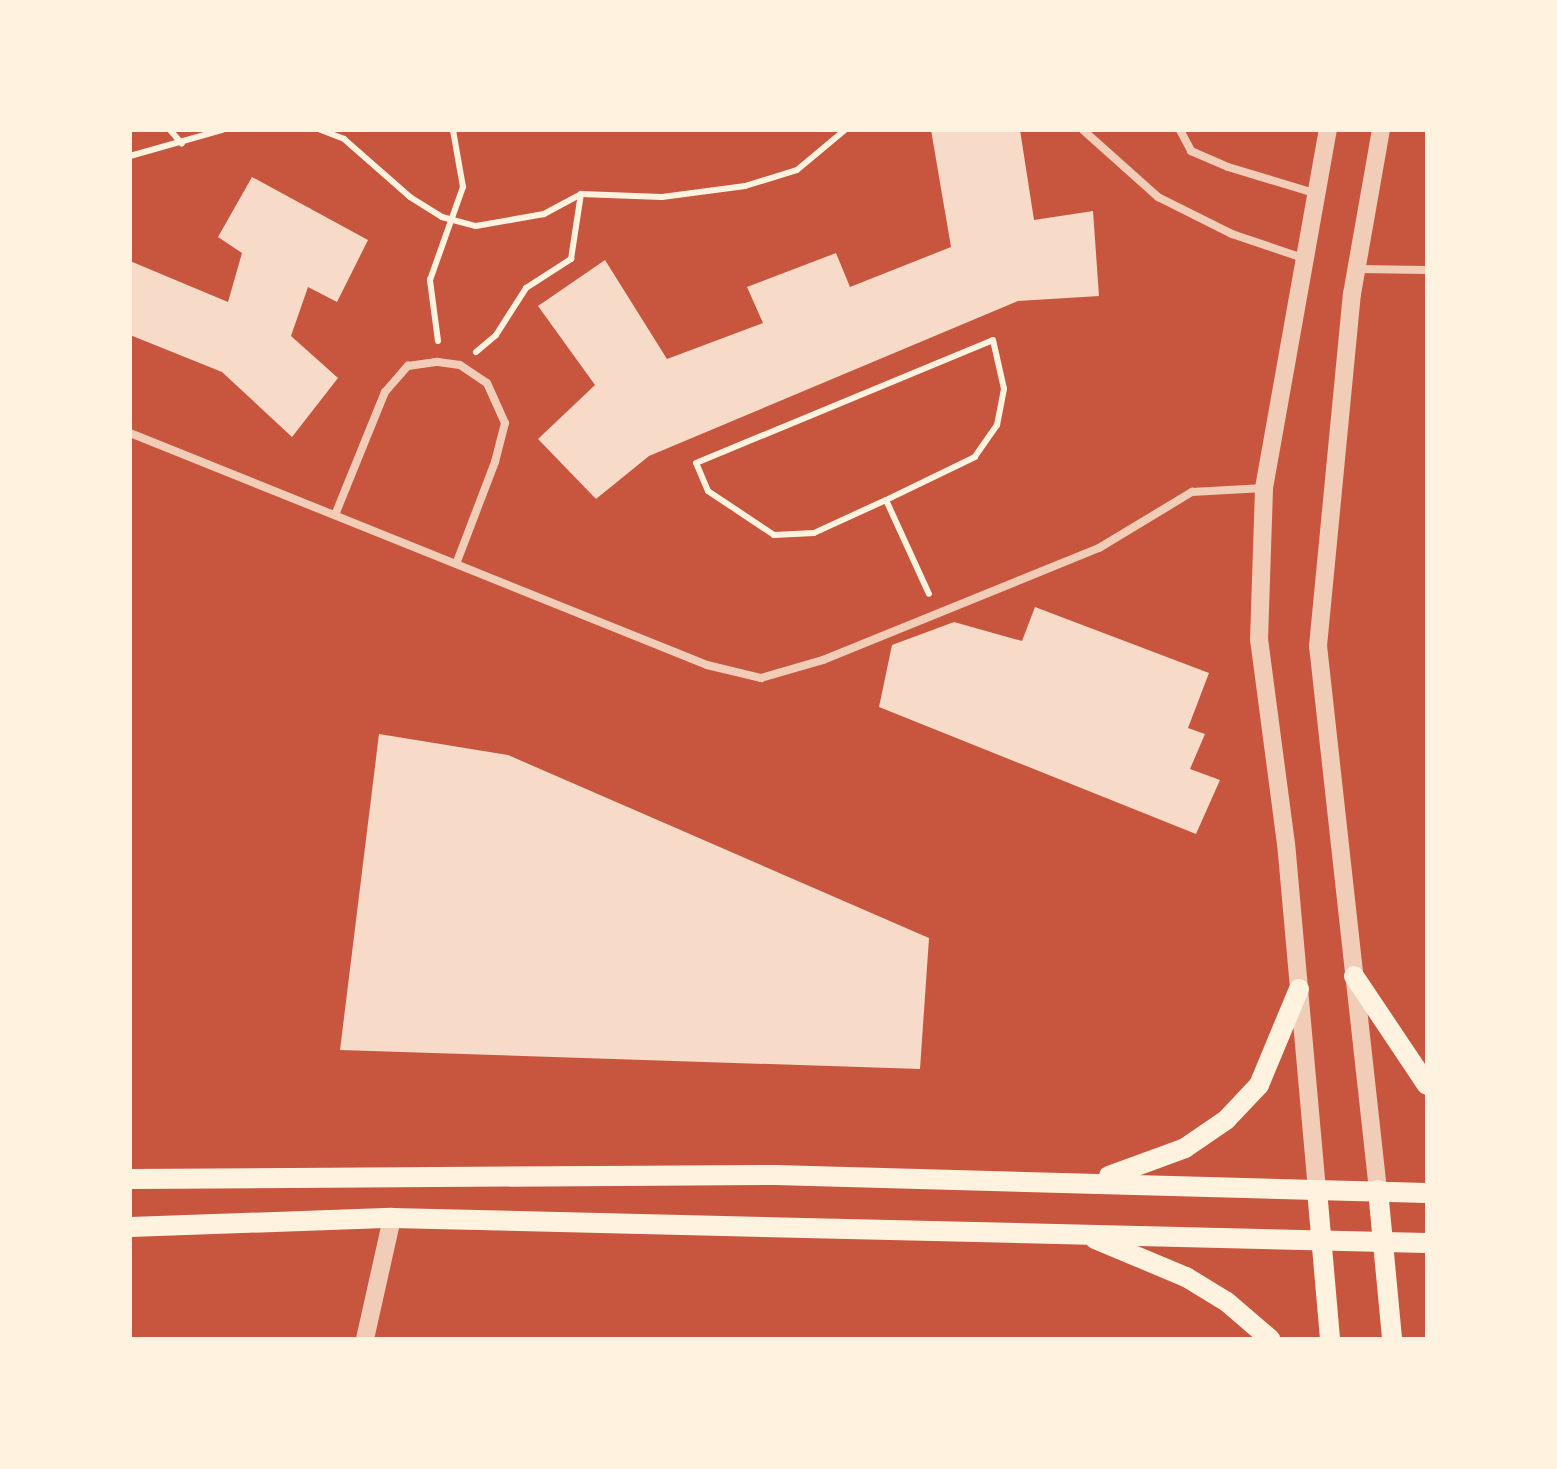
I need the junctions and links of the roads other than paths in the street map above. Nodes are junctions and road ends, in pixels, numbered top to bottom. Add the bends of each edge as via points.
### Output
1 (1084, 130) edge
2 (1180, 130) edge
3 (1328, 130) edge
4 (1381, 130) edge
5 (1314, 193) junction
6 (1303, 258) junction
7 (1357, 269) junction
8 (1427, 270) edge
9 (130, 433) edge
10 (1264, 488) junction
11 (335, 515) junction
12 (456, 564) junction
13 (1354, 976) junction
14 (1299, 989) junction
15 (1427, 1085) edge
16 (130, 1179) edge
17 (1090, 1181) junction
18 (1317, 1190) junction
19 (1378, 1190) junction
20 (1427, 1192) edge
21 (392, 1218) junction
22 (130, 1227) edge
23 (1084, 1234) junction
24 (1320, 1240) junction
25 (1382, 1241) junction
26 (1427, 1243) edge
27 (365, 1339) edge
28 (1270, 1339) edge
29 (1330, 1339) edge
30 (1392, 1339) edge

1 - 6 lane via 1158,197 1232,234
2 - 5 lane via 1192,151 1228,168
3 - 5 street
4 - 7 street
5 - 6 street
6 - 10 street
7 - 8 lane
7 - 13 street via 1318,646
9 - 11 lane
10 - 12 lane via 1192,492 1099,548 823,660 761,678 707,665
10 - 14 street via 1259,640
11 - 12 lane
11 - 12 lane via 385,392 408,366 460,365 488,383 504,423
13 - 15 main road
13 - 19 street
14 - 17 main road via 1259,1085 1226,1120 1185,1148
14 - 18 street
16 - 17 main road via 775,1175
17 - 18 main road
18 - 19 main road
18 - 24 main road
19 - 20 main road
19 - 25 main road
21 - 22 main road
21 - 23 main road
21 - 27 street
23 - 24 main road
23 - 28 main road via 1186,1277
24 - 25 main road
24 - 29 main road
25 - 26 main road
25 - 30 main road

